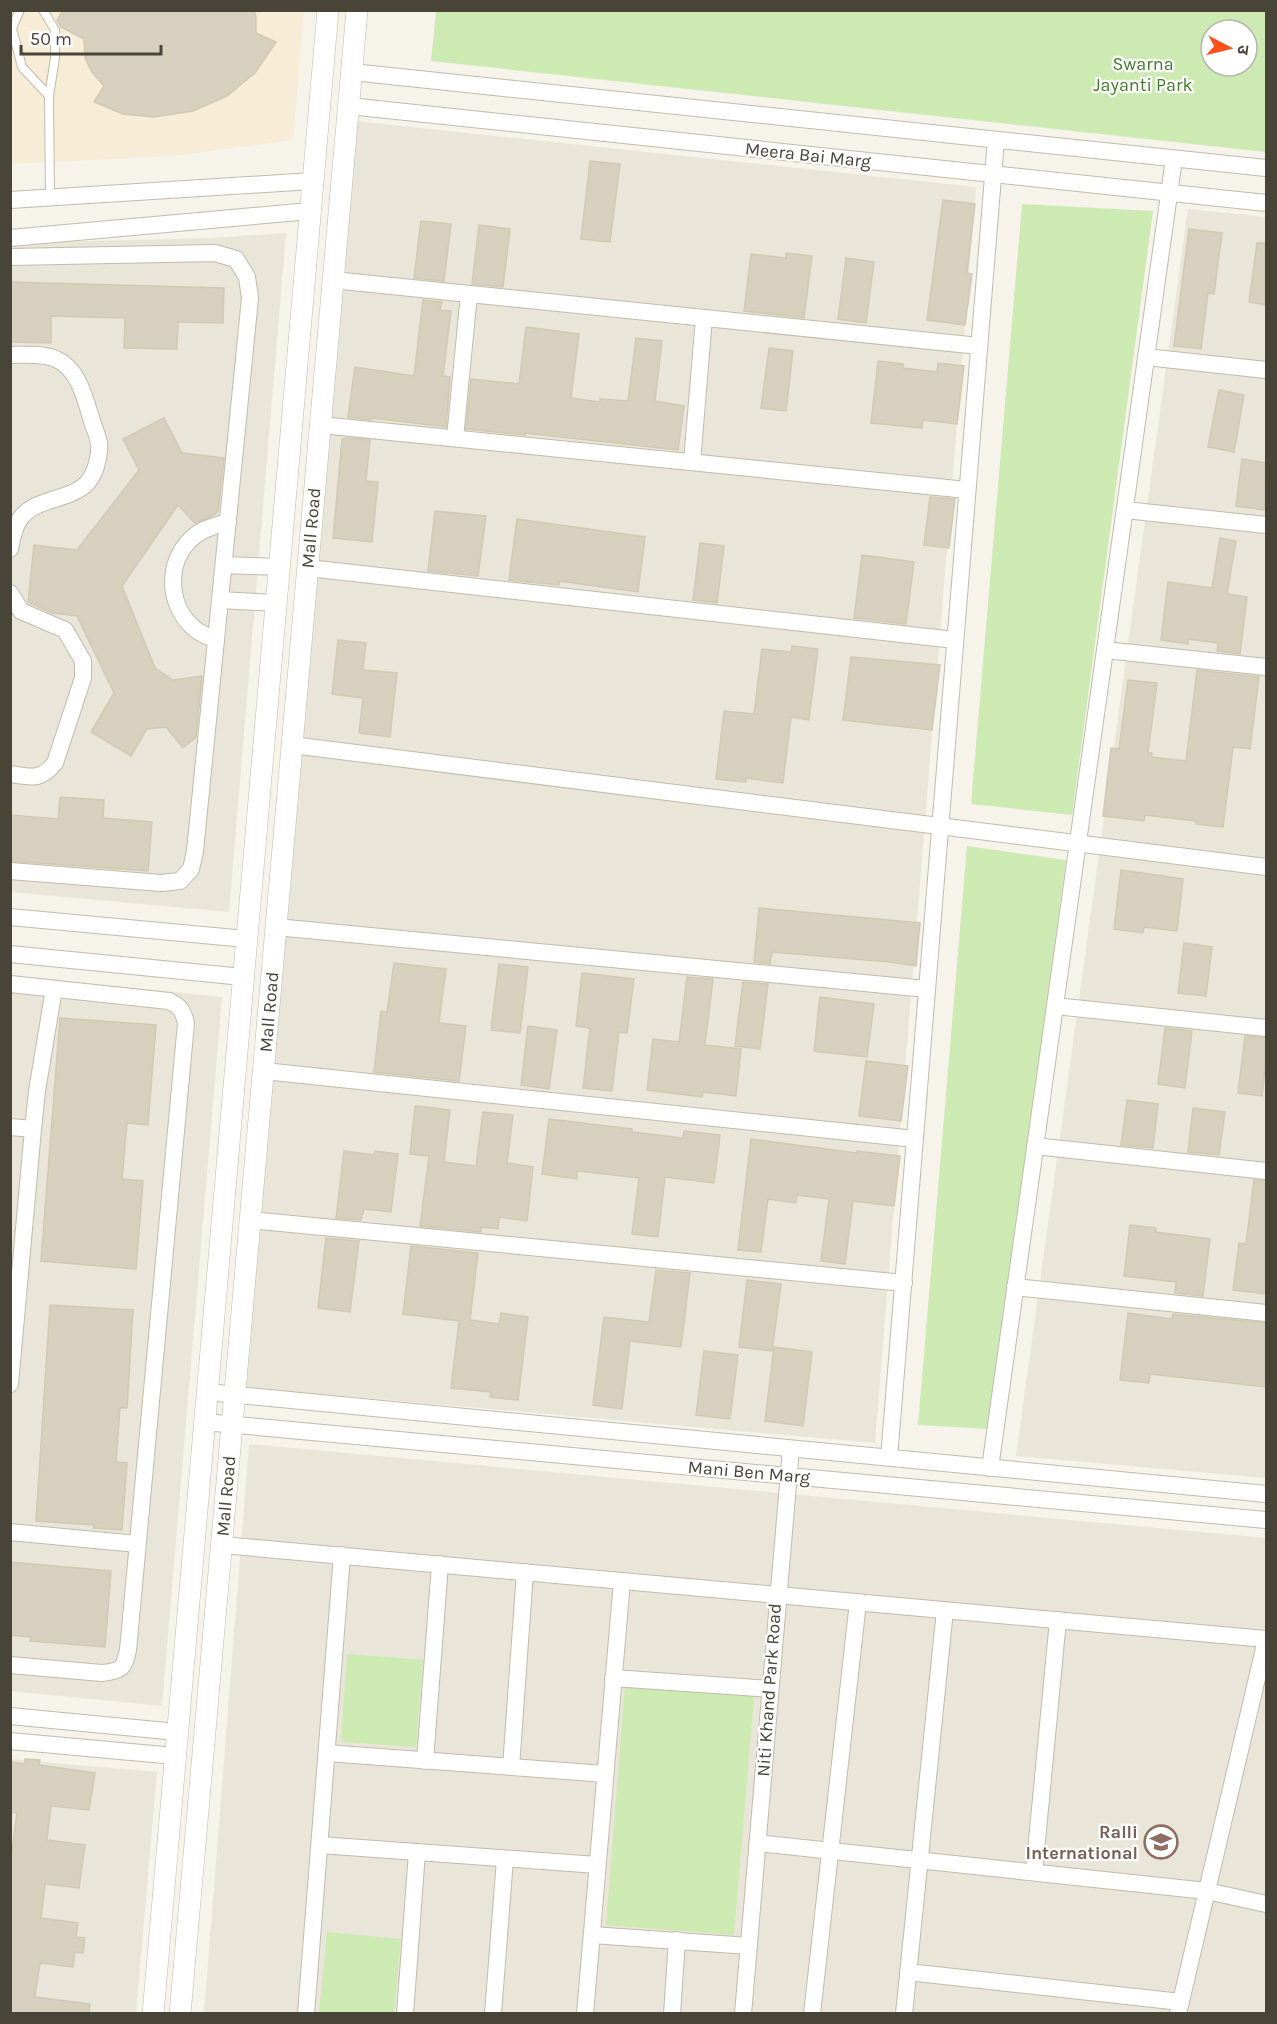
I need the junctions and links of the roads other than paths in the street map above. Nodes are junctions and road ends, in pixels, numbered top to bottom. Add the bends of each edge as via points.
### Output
1 (20, 10) edge
2 (43, 10) edge
3 (328, 10) edge
4 (357, 10) edge
5 (352, 72) junction
6 (49, 96) junction
7 (349, 106) junction
8 (996, 140) junction
9 (1174, 159) junction
10 (1266, 168) edge
11 (993, 174) junction
12 (312, 181) junction
13 (1169, 193) junction
14 (50, 198) junction
15 (10, 200) edge
16 (1266, 203) edge
17 (310, 211) junction
18 (10, 238) edge
19 (10, 257) edge
20 (333, 280) junction
21 (469, 294) junction
22 (704, 318) junction
23 (979, 346) junction
24 (10, 355) edge
25 (1146, 357) junction
26 (1266, 370) edge
27 (321, 425) junction
28 (455, 438) junction
29 (692, 462) junction
30 (967, 490) junction
31 (1125, 510) junction
32 (228, 522) junction
33 (1266, 525) edge
34 (10, 549) edge
35 (224, 565) junction
36 (279, 567) junction
37 (308, 568) junction
38 (10, 593) edge
39 (220, 600) junction
40 (275, 603) junction
41 (216, 640) junction
42 (955, 640) junction
43 (1105, 650) junction
44 (1266, 667) edge
45 (292, 745) junction
46 (10, 774) edge
47 (940, 826) junction
48 (1078, 843) junction
49 (1266, 867) edge
50 (10, 872) edge
51 (10, 917) edge
52 (276, 927) junction
53 (246, 939) junction
54 (10, 954) edge
55 (243, 977) junction
56 (10, 984) edge
57 (54, 989) junction
58 (927, 989) junction
59 (1055, 1006) junction
60 (1266, 1028) edge
61 (264, 1071) junction
62 (10, 1127) edge
63 (33, 1129) junction
64 (915, 1139) junction
65 (1035, 1146) junction
66 (1266, 1172) edge
67 (250, 1220) junction
68 (904, 1283) junction
69 (1016, 1287) junction
70 (1266, 1313) edge
71 (10, 1384) edge
72 (207, 1392) junction
73 (235, 1395) junction
74 (204, 1422) junction
75 (232, 1425) junction
76 (791, 1449) junction
77 (890, 1458) junction
78 (990, 1468) junction
79 (788, 1476) junction
80 (1266, 1494) edge
81 (1266, 1520) edge
82 (10, 1532) edge
83 (137, 1544) junction
84 (222, 1545) junction
85 (342, 1556) junction
86 (440, 1564) junction
87 (525, 1572) junction
88 (621, 1581) junction
89 (778, 1595) junction
90 (858, 1602) junction
91 (945, 1610) junction
92 (1058, 1620) junction
93 (1266, 1640) edge
94 (10, 1665) edge
95 (613, 1678) junction
96 (771, 1689) junction
97 (10, 1716) edge
98 (177, 1732) junction
99 (10, 1741) edge
100 (327, 1753) junction
101 (176, 1756) junction
102 (425, 1761) junction
103 (511, 1767) junction
104 (605, 1774) junction
105 (758, 1843) junction
106 (320, 1845) junction
107 (830, 1851) junction
108 (417, 1852) junction
109 (506, 1859) junction
110 (920, 1860) junction
111 (597, 1865) junction
112 (1034, 1872) junction
113 (1207, 1891) junction
114 (1266, 1904) edge
115 (592, 1935) junction
116 (677, 1940) junction
117 (749, 1946) junction
118 (908, 1972) junction
119 (1180, 2008) edge
120 (153, 2013) edge
121 (180, 2013) edge
122 (306, 2013) edge
123 (405, 2013) edge
124 (494, 2013) edge
125 (585, 2013) edge
126 (672, 2013) edge
127 (743, 2013) edge
128 (812, 2013) edge
129 (904, 2013) edge

1 - 6 lane via 12,28 22,67
2 - 6 lane via 55,30
3 - 12 street, Mall Road
4 - 5 street, Mall Road
5 - 7 street, Mall Road
5 - 8 street, Meera Bai Marg
6 - 14 lane
7 - 11 street, Meera Bai Marg
7 - 20 street, Mall Road
8 - 9 street, Meera Bai Marg
8 - 11 street
9 - 10 street, Meera Bai Marg
9 - 13 street
11 - 13 street, Meera Bai Marg
11 - 23 street
12 - 14 street
12 - 17 street, Mall Road
13 - 16 street, Meera Bai Marg
13 - 25 street
14 - 15 street
17 - 18 street
17 - 36 street, Mall Road
19 - 32 street via 215,253 236,259 247,278 250,298
20 - 21 street
20 - 27 street, Mall Road
21 - 22 street
21 - 28 street
22 - 23 street
22 - 29 street
23 - 30 street
24 - 34 street via 56,359 71,370 99,443 92,476 80,490 30,510 20,518
25 - 26 street
25 - 31 street
27 - 28 street
27 - 37 street, Mall Road
28 - 29 street
29 - 30 street
30 - 42 street
31 - 33 street
31 - 43 street
32 - 35 street
32 - 41 street via 208,527 191,539 178,556 173,576 174,596 182,615 196,630
35 - 36 street
35 - 39 street
36 - 40 street, Mall Road
37 - 42 street
37 - 45 street, Mall Road
38 - 46 street via 21,611 65,630 83,661 83,678 55,763 37,777
39 - 40 street
39 - 41 street
40 - 53 street, Mall Road
41 - 50 street via 195,851 190,869 180,882
42 - 47 street
43 - 44 street
43 - 48 street
45 - 47 street
45 - 52 street, Mall Road
47 - 48 street
47 - 58 street
48 - 49 street
48 - 59 street
51 - 53 street
52 - 58 street
52 - 61 street, Mall Road
53 - 55 street, Mall Road
54 - 55 street
55 - 72 street, Mall Road
56 - 57 street
57 - 63 street
57 - 83 street via 169,1001 184,1012 186,1023
58 - 64 street
59 - 60 street
59 - 65 street
61 - 64 street
61 - 67 street, Mall Road
62 - 63 street
63 - 71 street
64 - 68 street
65 - 66 street
65 - 69 street
67 - 68 street
67 - 73 street, Mall Road
68 - 77 street
69 - 70 street
69 - 78 street
72 - 73 street, Mani Ben Marg
72 - 74 street, Mall Road
73 - 75 street, Mall Road
73 - 76 street, Mani Ben Marg
74 - 75 street, Mani Ben Marg
74 - 98 street, Mall Road
75 - 79 street, Mani Ben Marg
75 - 84 street, Mall Road
76 - 77 street, Mani Ben Marg
76 - 79 street
77 - 78 street, Mani Ben Marg
78 - 80 street, Mani Ben Marg
79 - 81 street, Mani Ben Marg
79 - 89 street
82 - 83 street
83 - 94 street via 125,1664 116,1672 102,1673
84 - 85 street, Niti Khand Park Road
84 - 121 street, Mall Road
85 - 86 street, Niti Khand Park Road
85 - 100 street
86 - 87 street, Niti Khand Park Road
86 - 102 street
87 - 88 street, Niti Khand Park Road
87 - 103 street
88 - 89 street, Niti Khand Park Road
88 - 95 street
89 - 90 street
89 - 96 street, Niti Khand Park Road
90 - 91 street
90 - 107 street
91 - 92 street
91 - 110 street
92 - 93 street
92 - 112 street
93 - 113 street
95 - 96 street
95 - 104 street
96 - 105 street, Niti Khand Park Road
97 - 98 street
98 - 101 street, Mall Road
99 - 101 street
100 - 102 street
100 - 106 street
101 - 120 street, Mall Road
102 - 103 street
103 - 104 street
104 - 111 street
105 - 107 street
105 - 117 street, Niti Khand Park Road
106 - 108 street
106 - 122 street
107 - 110 street
107 - 128 street
108 - 109 street
108 - 123 street
109 - 111 street
109 - 124 street
110 - 112 street
110 - 118 street
111 - 115 street
112 - 113 street
113 - 114 street
113 - 119 street
115 - 116 street
115 - 125 street
116 - 117 street
116 - 126 street
117 - 127 street, Niti Khand Park Road
118 - 119 street
118 - 129 street

